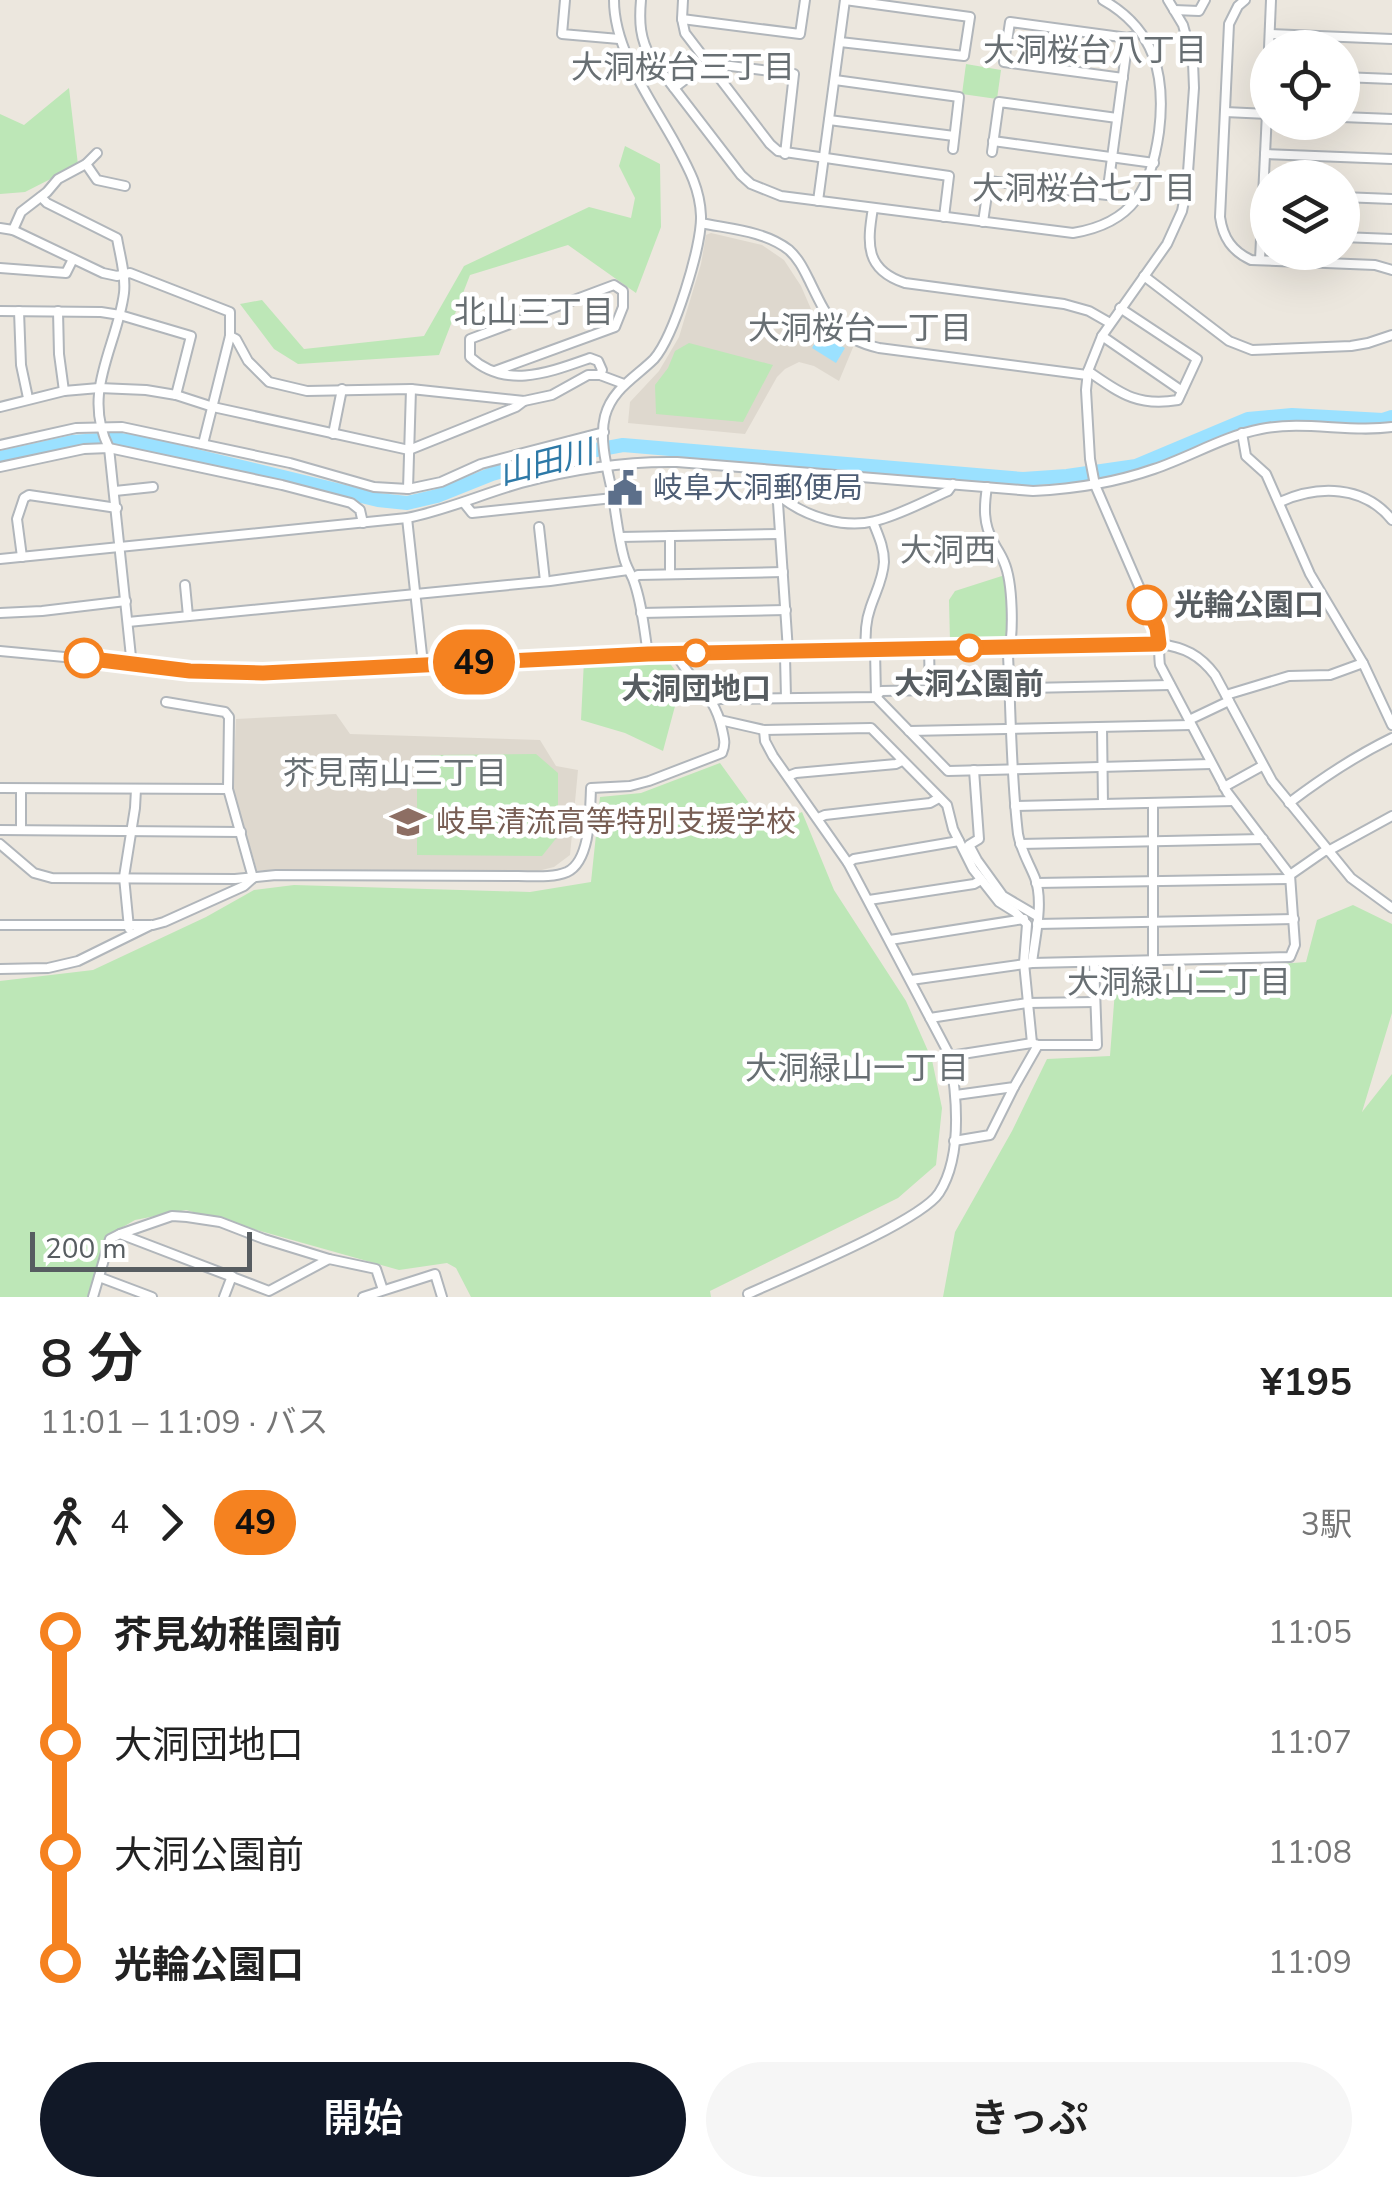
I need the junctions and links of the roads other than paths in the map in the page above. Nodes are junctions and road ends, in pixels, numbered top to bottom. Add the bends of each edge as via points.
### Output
1 (565, 0) edge
2 (614, 0) edge
3 (641, 0) edge
4 (683, 0) edge
5 (804, 0) edge
6 (846, 0) edge
7 (1103, 0) edge
8 (1168, 0) edge
9 (1205, 0) edge
10 (1245, 0) edge
11 (1271, 0) edge
12 (1174, 10) junction
13 (682, 19) junction
14 (1270, 30) edge
15 (1140, 32) junction
16 (619, 38) junction
17 (1128, 38) junction
18 (1360, 38) edge
19 (1392, 39) edge
20 (840, 42) junction
21 (707, 63) junction
22 (1123, 78) junction
23 (1360, 78) edge
24 (835, 80) junction
25 (1392, 80) edge
26 (674, 88) junction
27 (1225, 112) junction
28 (1250, 113) edge
29 (1118, 118) junction
30 (1360, 118) edge
31 (1392, 119) edge
32 (829, 120) junction
33 (954, 136) junction
34 (1266, 140) edge
35 (994, 141) junction
36 (953, 148) dead end
37 (992, 152) dead end
38 (97, 153) dead end
39 (784, 154) junction
40 (1265, 154) junction
41 (1112, 157) junction
42 (824, 158) junction
43 (1392, 159) edge
44 (1265, 160) edge
45 (1154, 163) junction
46 (86, 164) junction
47 (125, 186) dead end
48 (41, 197) junction
49 (1360, 198) edge
50 (1392, 200) edge
51 (818, 201) junction
52 (872, 208) junction
53 (944, 217) junction
54 (983, 222) junction
55 (701, 223) junction
56 (0, 229) edge
57 (12, 230) junction
58 (1360, 238) edge
59 (1392, 239) edge
60 (73, 259) junction
61 (1250, 259) edge
62 (1360, 264) edge
63 (0, 268) edge
64 (1392, 270) edge
65 (124, 275) junction
66 (1144, 276) junction
67 (1120, 308) junction
68 (0, 311) edge
69 (19, 311) junction
70 (58, 311) junction
71 (120, 314) junction
72 (1110, 323) junction
73 (230, 336) junction
74 (1102, 336) junction
75 (1390, 339) edge
76 (496, 371) junction
77 (1088, 373) junction
78 (600, 375) junction
79 (624, 384) junction
80 (99, 388) junction
81 (342, 388) junction
82 (411, 389) junction
83 (64, 391) junction
84 (1182, 391) junction
85 (176, 395) junction
86 (28, 398) junction
87 (524, 402) junction
88 (0, 407) edge
89 (213, 407) junction
90 (1392, 428) edge
91 (101, 429) junction
92 (1242, 433) junction
93 (333, 434) junction
94 (604, 436) junction
95 (203, 444) junction
96 (0, 445) edge
97 (108, 446) junction
98 (408, 450) junction
99 (606, 460) junction
100 (0, 467) edge
101 (763, 469) junction
102 (1094, 481) junction
103 (953, 484) junction
104 (154, 487) dead end
105 (988, 487) junction
106 (408, 489) junction
107 (115, 490) junction
108 (780, 496) junction
109 (613, 498) junction
110 (1280, 502) junction
111 (464, 503) junction
112 (117, 508) junction
113 (407, 518) junction
114 (1392, 520) edge
115 (872, 522) junction
116 (363, 523) junction
117 (539, 527) dead end
118 (780, 534) junction
119 (670, 536) junction
120 (620, 538) junction
121 (120, 547) junction
122 (22, 557) junction
123 (0, 559) edge
124 (783, 572) junction
125 (630, 574) junction
126 (670, 574) junction
127 (545, 581) junction
128 (185, 585) dead end
129 (415, 594) junction
130 (126, 601) junction
131 (786, 610) junction
132 (0, 613) edge
133 (641, 613) junction
134 (188, 616) junction
135 (128, 622) junction
136 (1159, 644) junction
137 (1010, 648) junction
138 (929, 649) junction
139 (870, 650) junction
140 (0, 651) edge
141 (788, 651) junction
142 (648, 654) junction
143 (676, 654) junction
144 (1362, 662) junction
145 (130, 664) junction
146 (423, 664) junction
147 (1170, 685) junction
148 (1009, 689) junction
149 (930, 691) junction
150 (876, 697) junction
151 (786, 698) junction
152 (1228, 698) junction
153 (713, 701) junction
154 (166, 702) dead end
155 (720, 720) junction
156 (1190, 723) junction
157 (1392, 725) edge
158 (1102, 727) junction
159 (1011, 728) junction
160 (764, 730) junction
161 (909, 731) junction
162 (1392, 738) edge
163 (902, 761) junction
164 (1211, 764) junction
165 (1102, 766) junction
166 (1262, 766) junction
167 (1014, 768) junction
168 (974, 770) junction
169 (788, 776) junction
170 (1224, 786) junction
171 (0, 788) edge
172 (21, 789) junction
173 (136, 789) junction
174 (228, 789) junction
175 (939, 798) junction
176 (1233, 801) junction
177 (1153, 803) junction
178 (1289, 803) junction
179 (1103, 804) junction
180 (1015, 806) junction
181 (1392, 816) edge
182 (818, 818) junction
183 (21, 829) junction
184 (0, 830) edge
185 (131, 832) junction
186 (241, 832) junction
187 (1262, 840) junction
188 (959, 841) junction
189 (1153, 842) junction
190 (0, 844) edge
191 (1020, 844) junction
192 (1327, 851) junction
193 (848, 863) junction
194 (1290, 877) junction
195 (124, 878) junction
196 (254, 878) junction
197 (982, 880) junction
198 (1153, 881) junction
199 (1036, 883) junction
200 (869, 900) junction
201 (1392, 908) edge
202 (1024, 919) junction
203 (1294, 919) junction
204 (1037, 920) junction
205 (1153, 922) junction
206 (0, 925) edge
207 (129, 925) junction
208 (152, 925) junction
209 (130, 938) junction
210 (890, 940) junction
211 (1153, 960) junction
212 (1094, 962) junction
213 (1028, 963) junction
214 (0, 969) edge
215 (911, 980) junction
216 (1095, 1002) junction
217 (1028, 1003) junction
218 (930, 1018) junction
219 (1035, 1044) junction
220 (950, 1056) junction
221 (1014, 1087) junction
222 (956, 1095) junction
223 (954, 1141) junction
224 (120, 1234) junction
225 (329, 1258) junction
226 (99, 1276) junction
227 (232, 1276) junction
228 (383, 1290) junction
229 (748, 1294) dead end
230 (93, 1297) edge
231 (152, 1297) edge
232 (224, 1297) edge
233 (363, 1297) edge
234 (442, 1297) edge

1 - 16 street via 562,34
2 - 16 street
3 - 26 street via 644,46
4 - 13 street
5 - 13 street via 800,34
6 - 20 street
6 - 20 street via 970,17 964,56
7 - 15 street
8 - 12 street
9 - 12 street via 1199,11
10 - 27 street via 1229,24
11 - 14 street
12 - 66 street via 1193,62 1188,186 1175,228
13 - 21 street
15 - 17 street
15 - 45 street via 1161,81
16 - 55 street via 698,187
17 - 22 street
17 - 22 street via 1010,22 1004,62
18 - 19 street
20 - 24 street
21 - 26 street
21 - 39 street
21 - 39 street via 794,74
22 - 29 street
23 - 25 street
24 - 32 street
24 - 33 street via 960,96
26 - 51 street via 750,184
27 - 28 street
27 - 61 street via 1222,230
29 - 35 street via 999,102
29 - 41 street
30 - 31 street
32 - 33 street
32 - 42 street
33 - 36 street
34 - 40 street
35 - 37 street
35 - 41 street
38 - 46 street
39 - 42 street
40 - 43 street
40 - 44 street
41 - 45 street
41 - 54 street via 1107,196 988,181
42 - 51 street
42 - 53 street via 949,176
45 - 54 street via 1133,204 1097,228 1059,233
46 - 47 street via 97,180
46 - 48 street
48 - 57 street via 21,212
48 - 65 street via 118,238
49 - 50 street
51 - 52 street
52 - 53 street
52 - 72 street via 870,251 894,280 1064,304
53 - 54 street
55 - 77 street via 767,238 792,253 826,316 852,340
55 - 79 street via 665,341
56 - 57 street
57 - 60 street
58 - 59 street
60 - 63 street via 66,272
60 - 65 street
62 - 64 street
65 - 71 street
65 - 73 street via 230,312
66 - 67 street
66 - 75 street via 1229,341 1252,350
67 - 72 street
67 - 84 street via 1197,359
68 - 69 street
69 - 70 street
69 - 86 street
70 - 71 street
70 - 83 street
71 - 80 street
71 - 85 street via 191,336
72 - 74 street
73 - 81 street via 269,382 307,391
73 - 89 street
74 - 77 street
74 - 84 street
76 - 76 street via 616,327 623,291 614,285 470,339 470,357
76 - 78 street via 537,376 590,358 598,361
77 - 84 street via 1146,402 1178,400
77 - 102 street
78 - 79 street
78 - 87 street
79 - 94 street via 605,416
80 - 83 street
80 - 85 street
80 - 91 street
81 - 82 street
81 - 93 street
82 - 87 street
82 - 98 street
83 - 86 street
85 - 89 street
86 - 88 street
87 - 98 street
89 - 93 street
89 - 95 street
90 - 92 street
91 - 95 street
91 - 96 street
91 - 97 street
92 - 102 street via 1153,470
92 - 110 street via 1246,456 1266,474
93 - 98 street
94 - 99 street
94 - 106 street via 481,464
95 - 106 street via 374,487
97 - 100 street
97 - 107 street
97 - 116 street via 351,503
98 - 106 street
99 - 101 street
99 - 109 street
99 - 111 street
101 - 103 street
101 - 108 street via 768,487
102 - 105 street via 1033,491
102 - 136 street
103 - 105 street
103 - 115 street
104 - 107 street
105 - 137 street via 986,523 1009,574
107 - 112 street
108 - 115 street via 801,512
108 - 118 street
109 - 111 street via 472,512
109 - 120 street
110 - 114 street via 1316,490 1346,492
110 - 144 street via 1310,574
111 - 113 street
112 - 121 street
112 - 122 street via 24,498 17,519
113 - 116 street
113 - 129 street
115 - 139 street via 884,562 865,627
116 - 121 street
117 - 127 street
118 - 119 street
118 - 124 street
119 - 120 street
119 - 126 street
120 - 125 street
121 - 122 street
121 - 130 street
122 - 123 street
124 - 126 street
124 - 131 street
125 - 126 street
125 - 127 street
125 - 133 street
127 - 129 street
128 - 134 street
129 - 134 street
129 - 146 street
130 - 132 street
130 - 135 street
131 - 133 street
131 - 141 street
133 - 142 street
134 - 135 street
135 - 145 street
136 - 137 street
136 - 147 street
136 - 152 street via 1205,661
137 - 138 street
137 - 148 street
138 - 139 street
138 - 149 street
139 - 141 street
139 - 150 street
140 - 145 street
141 - 143 street
141 - 151 street
142 - 143 street
142 - 146 street
143 - 153 street
144 - 152 street via 1330,675 1289,676
144 - 157 street
145 - 146 street via 263,673
147 - 148 street
147 - 156 street
148 - 149 street
148 - 159 street
149 - 150 street
150 - 151 street
150 - 161 street
151 - 153 street
152 - 156 street
152 - 166 street
153 - 155 street
154 - 174 street via 226,712
155 - 160 street
155 - 196 street via 722,752 649,782 591,788 586,845 568,872
156 - 158 street
156 - 164 street
158 - 159 street
158 - 165 street
159 - 161 street
159 - 167 street
160 - 163 street via 871,728
160 - 169 street
161 - 168 street via 948,771
162 - 178 street
163 - 169 street
163 - 175 street
164 - 165 street
164 - 170 street
165 - 167 street
165 - 179 street
166 - 170 street
166 - 178 street
167 - 168 street
167 - 180 street
168 - 204 street via 979,839 969,845 1002,896
169 - 182 street
170 - 176 street
171 - 172 street
172 - 173 street
172 - 183 street
173 - 174 street
173 - 185 street
174 - 186 street
175 - 182 street
175 - 188 street
176 - 177 street
176 - 187 street
177 - 179 street
177 - 189 street
178 - 192 street
179 - 180 street
180 - 191 street
181 - 192 street
182 - 193 street
183 - 184 street
183 - 185 street
185 - 186 street
185 - 195 street
186 - 196 street
187 - 189 street
187 - 194 street
188 - 193 street
188 - 197 street
189 - 191 street
189 - 198 street
190 - 195 street via 52,878
191 - 199 street
192 - 194 street
192 - 201 street
193 - 200 street
194 - 198 street
194 - 203 street
195 - 196 street
195 - 207 street
196 - 208 street
197 - 200 street
197 - 202 street
198 - 199 street
198 - 205 street
199 - 204 street
200 - 210 street
202 - 210 street
202 - 213 street
203 - 205 street
203 - 211 street via 1290,956
204 - 205 street
204 - 213 street
205 - 211 street
206 - 207 street
207 - 208 street
207 - 209 street
208 - 209 street
209 - 214 street via 78,962
210 - 215 street
211 - 212 street
212 - 213 street
212 - 216 street
213 - 215 street
213 - 217 street
215 - 218 street
216 - 217 street
216 - 219 street via 1097,1045
217 - 218 street
217 - 219 street
218 - 220 street
219 - 220 street
219 - 221 street
220 - 222 street
221 - 222 street
221 - 223 street via 990,1135
222 - 223 street
223 - 229 street via 946,1180 922,1210
224 - 225 street via 186,1217
224 - 226 street via 110,1239
224 - 227 street
225 - 227 street via 269,1291
225 - 228 street via 376,1270
226 - 230 street
226 - 231 street
227 - 232 street
228 - 233 street
228 - 234 street via 436,1274

